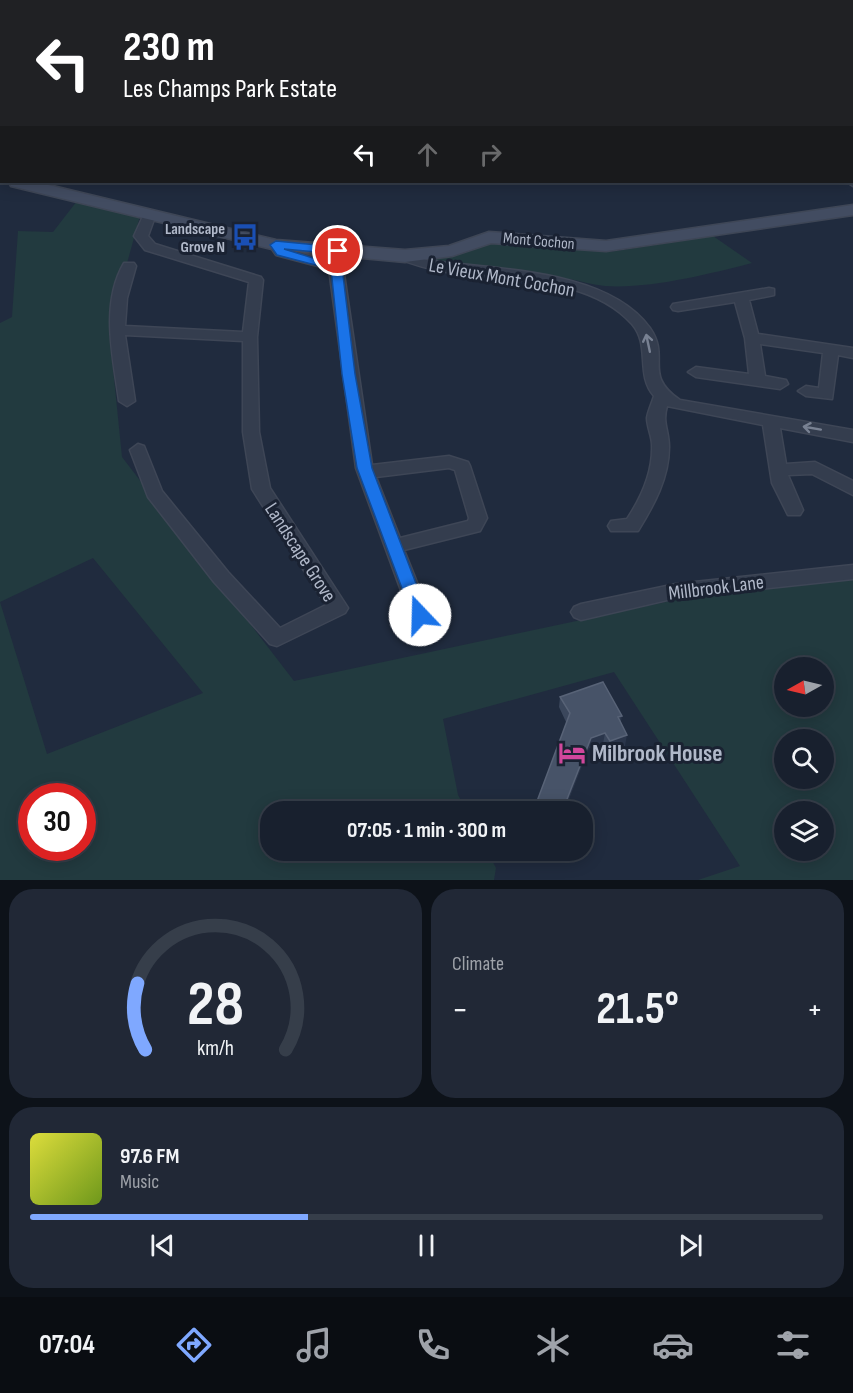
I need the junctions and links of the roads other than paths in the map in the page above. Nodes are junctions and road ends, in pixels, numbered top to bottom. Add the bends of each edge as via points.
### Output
1 (20, 183) edge
2 (853, 210) edge
3 (150, 214) junction
4 (276, 245) junction
5 (405, 256) junction
6 (129, 266) dead end
7 (769, 292) dead end
8 (741, 297) junction
9 (678, 306) dead end
10 (117, 330) junction
11 (250, 337) junction
12 (752, 338) junction
13 (831, 349) junction
14 (853, 352) edge
15 (696, 372) dead end
16 (758, 380) junction
17 (780, 384) dead end
18 (806, 391) dead end
19 (662, 396) junction
20 (127, 401) dead end
21 (771, 422) junction
22 (853, 436) edge
23 (138, 450) dead end
24 (778, 470) junction
25 (366, 472) junction
26 (853, 489) edge
27 (794, 510) dead end
28 (617, 526) dead end
29 (394, 546) junction
30 (853, 572) edge
31 (582, 612) dead end
32 (420, 615) dead end

1 - 3 main road, Mont Cochon
2 - 5 main road, Mont Cochon via 606,246 504,236 489,237 436,255
3 - 4 main road, Mont Cochon
3 - 11 street, Landscape Grove via 141,237 150,247 256,280
4 - 5 main road, Mont Cochon
4 - 25 street via 281,252 336,267
19 -> 5 street, Le Vieux Mont Cochon via 648,376 651,344 645,332 621,307 605,297 566,285 423,264
6 - 10 street
7 - 8 street
8 - 9 street
8 - 12 street
10 - 11 street
10 - 20 street
11 - 23 street, Landscape Grove via 251,432 261,489 338,608 277,638 221,577 154,493
12 - 13 street
12 - 16 street
13 - 14 street
13 - 18 street via 826,395
15 - 16 street
16 - 17 street
19 - 21 street via 675,404
19 - 28 street via 655,419 660,430 658,472 647,502 632,526
22 -> 21 street
21 - 24 street
24 - 26 street via 814,468
24 - 27 street
25 - 29 street
25 - 29 street via 450,462 462,466 478,518 474,526
29 - 32 street
30 - 31 street, Millbrook Lane via 676,591

